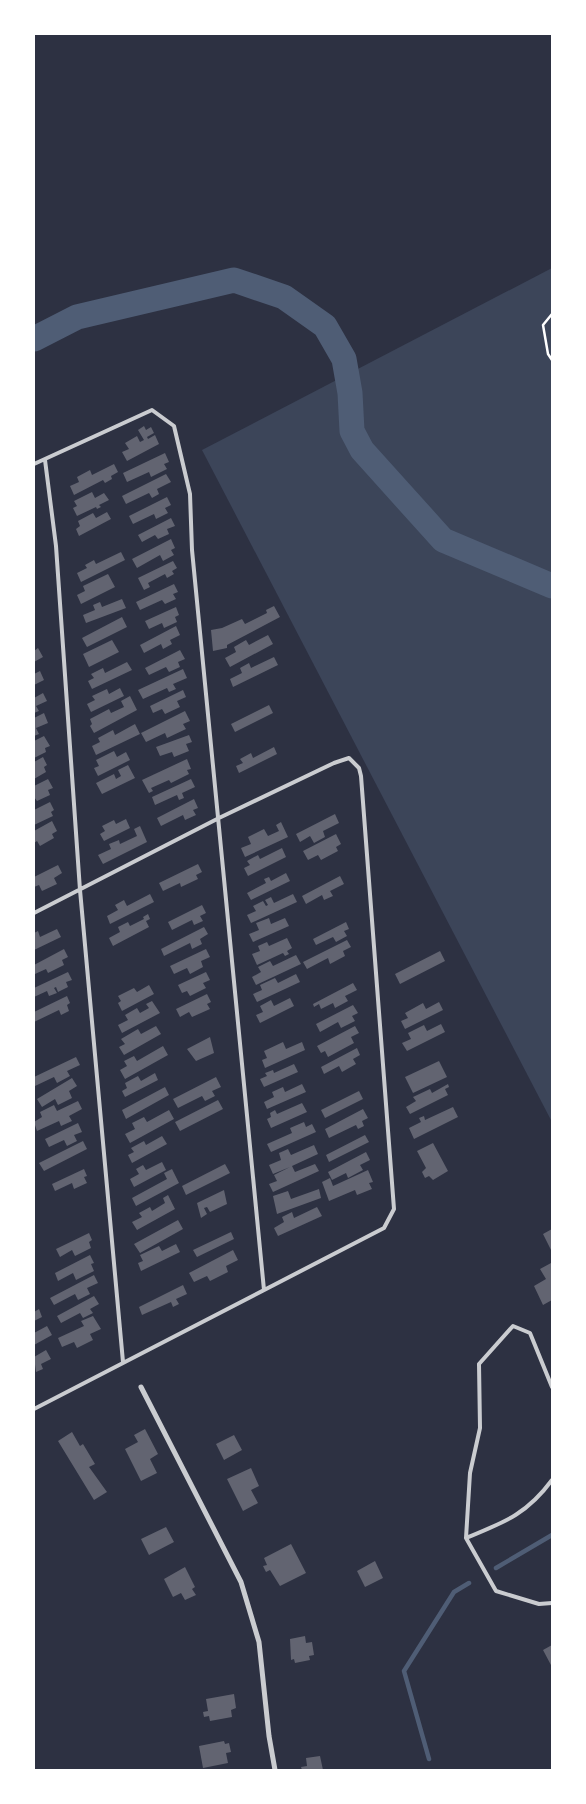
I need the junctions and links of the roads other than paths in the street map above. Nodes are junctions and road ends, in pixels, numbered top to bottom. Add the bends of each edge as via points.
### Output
1 (45, 460) junction
2 (34, 464) edge
3 (219, 818) junction
4 (80, 890) junction
5 (34, 913) edge
6 (264, 1290) junction
7 (124, 1362) junction
8 (142, 1387) dead end
9 (552, 1387) edge
10 (34, 1409) edge
11 (552, 1480) edge
12 (466, 1538) junction
13 (552, 1603) edge
14 (276, 1770) edge

1 - 2 lane
1 - 3 lane via 152,410 174,426 190,494 192,550
1 - 4 lane via 56,546
3 - 4 lane
3 - 6 lane
3 - 6 lane via 342,760 349,758 361,776 394,1210 384,1228
4 - 5 lane
4 - 7 lane
6 - 7 lane
7 - 10 lane
8 - 14 street via 241,1582 259,1642
9 - 12 lane via 530,1333 513,1326 479,1364 480,1428 470,1473
11 - 12 lane via 538,1500 511,1520
12 - 13 lane via 496,1592 539,1604

